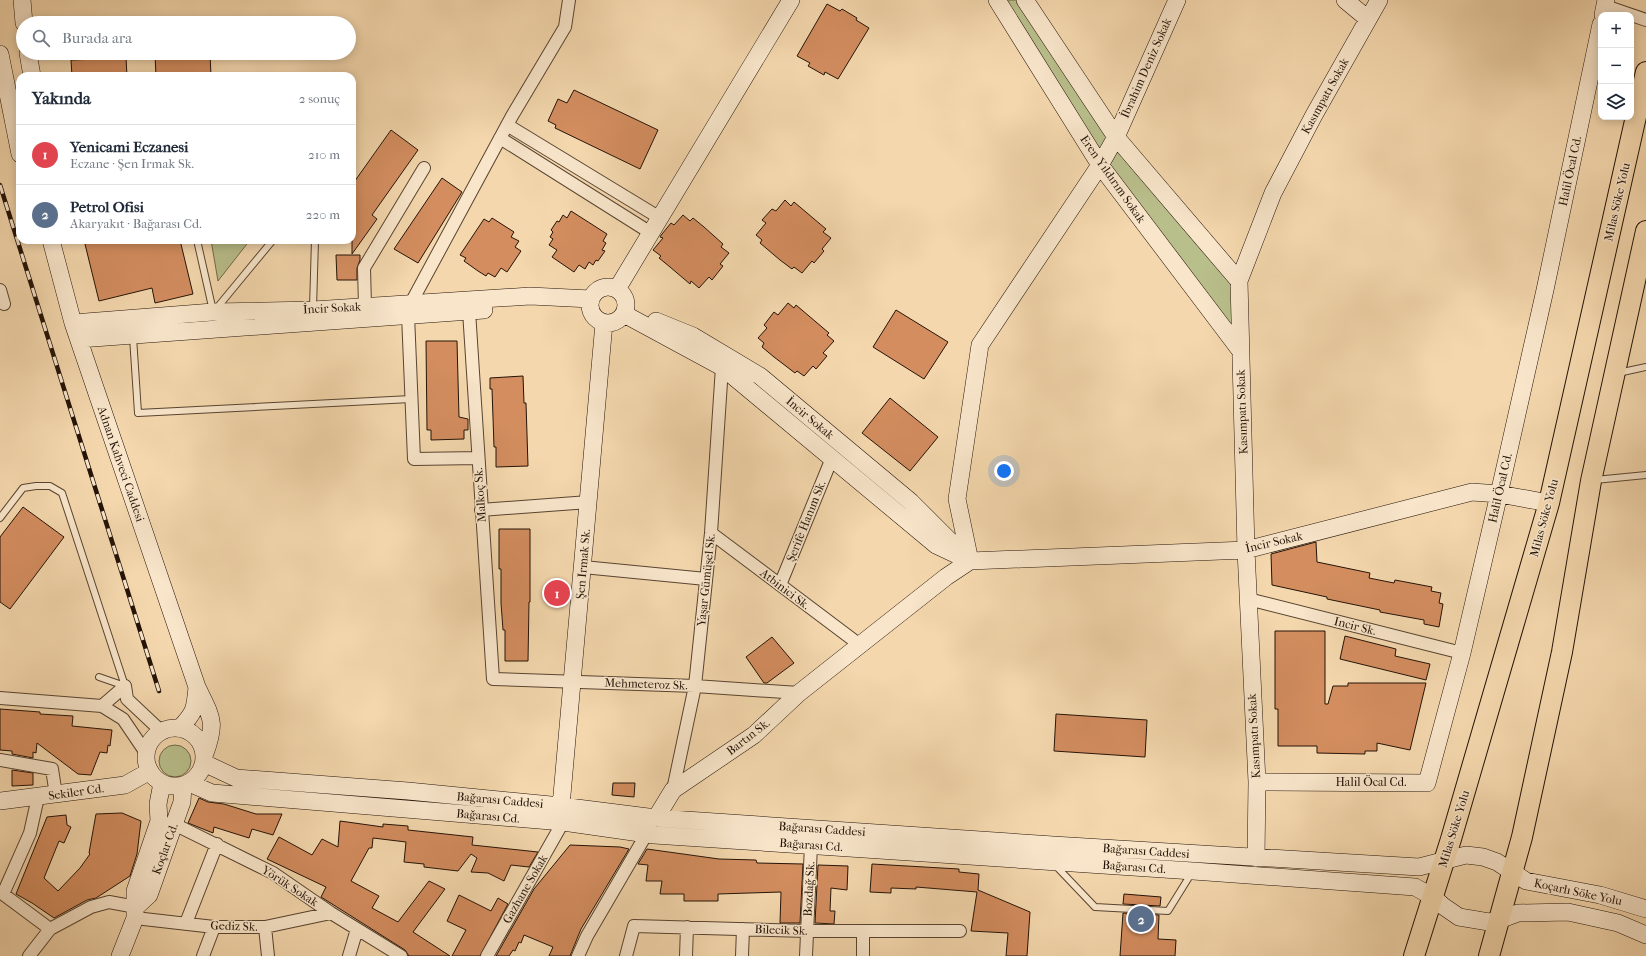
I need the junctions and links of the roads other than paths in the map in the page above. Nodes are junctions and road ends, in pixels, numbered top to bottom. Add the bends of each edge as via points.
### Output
1 (22, 0) edge
2 (569, 0) edge
3 (791, 0) edge
4 (997, 0) edge
5 (1025, 0) edge
6 (1177, 0) edge
7 (1345, 0) edge
8 (1379, 0) edge
9 (1602, 5) edge
10 (23, 16) edge
11 (1368, 19) junction
12 (1646, 20) edge
13 (1598, 38) edge
14 (0, 54) edge
15 (29, 60) edge
16 (31, 72) edge
17 (1646, 72) edge
18 (506, 125) junction
19 (16, 134) edge
20 (1116, 137) junction
21 (500, 138) junction
22 (1100, 165) junction
23 (424, 168) dead end
24 (655, 226) junction
25 (1646, 231) edge
26 (52, 244) edge
27 (198, 244) edge
28 (270, 244) edge
29 (315, 244) edge
30 (1641, 277) edge
31 (1239, 281) junction
32 (617, 289) junction
33 (0, 290) edge
34 (591, 302) junction
35 (4, 304) dead end
36 (365, 306) junction
37 (409, 309) junction
38 (313, 310) junction
39 (469, 311) junction
40 (625, 311) junction
41 (213, 312) junction
42 (73, 323) junction
43 (604, 323) junction
44 (132, 336) junction
45 (79, 339) junction
46 (1240, 350) junction
47 (722, 367) junction
48 (1646, 367) edge
49 (1614, 374) junction
50 (411, 400) junction
51 (478, 458) junction
52 (832, 458) junction
53 (1646, 475) edge
54 (1592, 481) junction
55 (1499, 494) junction
56 (588, 502) junction
57 (1549, 504) junction
58 (481, 510) junction
59 (0, 518) edge
60 (711, 533) junction
61 (1246, 550) junction
62 (970, 561) junction
63 (583, 567) junction
64 (706, 579) junction
65 (780, 585) junction
66 (1248, 599) junction
67 (860, 645) junction
68 (1462, 653) junction
69 (99, 677) dead end
70 (493, 679) joint
71 (573, 681) junction
72 (124, 686) junction
73 (197, 686) junction
74 (695, 686) junction
75 (799, 693) junction
76 (0, 698) edge
77 (102, 706) junction
78 (180, 728) junction
79 (161, 731) junction
80 (146, 753) junction
81 (204, 759) junction
82 (0, 760) edge
83 (150, 771) junction
84 (1257, 782) junction
85 (162, 783) junction
86 (186, 784) junction
87 (673, 790) junction
88 (56, 795) junction
89 (38, 797) junction
90 (0, 802) edge
91 (561, 806) junction
92 (656, 818) junction
93 (563, 822) junction
94 (174, 824) junction
95 (648, 834) junction
96 (217, 844) junction
97 (811, 845) junction
98 (1256, 858) junction
99 (1051, 861) junction
100 (1444, 862) junction
101 (1193, 870) junction
102 (1512, 871) junction
103 (1433, 897) junction
104 (1646, 909) edge
105 (136, 912) junction
106 (331, 913) junction
107 (1499, 920) junction
108 (186, 922) junction
109 (214, 927) junction
110 (265, 927) junction
111 (687, 927) junction
112 (357, 929) junction
113 (743, 929) junction
114 (50, 930) junction
115 (807, 931) junction
116 (863, 931) junction
117 (960, 931) dead end
118 (1646, 935) edge
119 (29, 956) edge
120 (120, 956) edge
121 (203, 956) edge
122 (268, 956) edge
123 (349, 956) edge
124 (401, 956) edge
125 (487, 956) edge
126 (578, 956) edge
127 (626, 956) edge
128 (686, 956) edge
129 (742, 956) edge
130 (806, 956) edge
131 (863, 956) edge
132 (1414, 956) edge
133 (1489, 956) edge

1 - 10 main road
2 - 18 street via 565,27
3 - 24 main road
4 - 22 main road, Eren Yıldırım Sokak
5 - 20 main road
6 - 20 main road, İbrahim Deniz Sokak
7 - 11 main road
8 - 11 main road, Kasımpatı Sokak
9 - 12 street
11 - 31 main road, Kasımpatı Sokak via 1273,193
13 - 55 main road, Halil Öcal Cd.
14 - 19 main road
15 - 16 main road
17 - 57 highway, Milas Söke Yolu
18 - 21 street
18 - 24 street
20 - 22 main road, İbrahim Deniz Sokak
20 - 31 main road
21 - 24 street
21 - 37 street
22 - 46 main road, Eren Yıldırım Sokak
22 - 62 main road, İbrahim Deniz Sokak via 980,345 957,499
23 - 36 street via 364,268
24 - 32 main road
25 - 30 highway
26 - 42 main road, Adnan Kahveci Caddesi
27 - 41 lane
28 - 41 lane
29 - 38 lane
30 - 49 highway
31 - 46 main road, Kasımpatı Sokak
32 - 34 main road via 599,289
32 - 40 main road via 625,297
33 - 35 street
34 - 37 main road, İncir Sokak via 530,296
34 - 39 main road, İncir Sokak
34 - 43 main road via 594,316
36 - 37 main road, İncir Sokak
36 - 38 main road, İncir Sokak
37 - 39 main road, İncir Sokak
37 - 44 main road, İncir Sokak
37 - 50 street
38 - 41 main road, İncir Sokak
39 - 51 street, Malkoç Sk.
40 - 43 main road via 616,322
40 - 47 main road, İncir Sokak
40 - 62 main road, İncir Sokak via 693,336 760,376 911,502
41 - 42 main road, İncir Sokak
42 - 45 main road, Adnan Kahveci Caddesi
43 - 56 main road, Şen Irmak Sk.
44 - 45 main road, İncir Sokak
44 - 50 lane via 138,413
45 - 73 main road, Adnan Kahveci Caddesi
46 - 61 main road, Kasımpatı Sokak
47 - 52 main road, İncir Sokak
47 - 60 street, Yaşar Gümüşel Sk.
48 - 49 lane
49 - 54 highway
50 - 51 street via 414,459
51 - 58 street, Malkoç Sk.
52 - 62 main road, İncir Sokak via 936,545
52 - 65 street, Şerife Hanım Sk.
53 - 54 lane
54 - 102 highway via 1562,652 1522,837
55 - 57 main road, İncir Sokak
55 - 61 main road, İncir Sokak via 1472,492
55 - 68 main road, Halil Öcal Cd.
56 - 58 street
56 - 63 main road, Şen Irmak Sk.
57 - 100 highway, Milas Söke Yolu
58 - 70 street, Malkoç Sk.
59 - 72 lane via 23,488 50,486 62,493
60 - 64 street, Yaşar Gümüşel Sk.
60 - 65 street, Atbinici Sk.
61 - 62 main road, İncir Sokak
61 - 66 main road, Kasımpatı Sokak
62 - 67 main road, Bartın Sk.
63 - 64 street
63 - 71 main road, Şen Irmak Sk.
64 - 74 street, Yaşar Gümüşel Sk.
65 - 67 street, Atbinici Sk.
66 - 68 street, Incir Sk.
66 - 84 main road, Kasımpatı Sokak
67 - 75 main road, Bartın Sk.
68 - 84 main road, Halil Öcal Cd. via 1426,783
69 - 72 lane
70 - 71 street, Mehmeteroz Sk.
71 - 74 street, Mehmeteroz Sk.
71 - 91 main road, Şen Irmak Sk.
72 - 77 street
72 - 79 street via 127,700
73 - 78 main road via 196,707 192,716
73 - 81 main road, Adnan Kahveci Caddesi via 211,716 212,736
74 - 75 street, Mehmeteroz Sk.
74 - 87 street, Yaşar Gümüşel Sk.
75 - 87 main road, Bartın Sk. via 754,735
76 - 77 street
77 - 80 street via 123,719
78 - 79 main road
78 - 81 main road via 197,738
79 - 80 main road via 154,737
80 - 83 main road via 146,763
81 - 86 main road via 200,773
81 - 91 main road, Bağarası Caddesi via 236,778
82 - 88 street via 52,769
83 - 85 main road
83 - 88 main road, Sekiler Cd. via 125,785
84 - 98 main road, Kasımpatı Sokak
85 - 86 main road via 169,786
85 - 105 main road, Koçlar Cd. via 158,804 159,821 135,891
86 - 93 main road, Bağarası Cd. via 212,793
86 - 94 main road, Koçlar Cd.
87 - 92 main road, Bartın Sk.
88 - 89 main road, Sekiler Cd.
89 - 90 main road, Sekiler Cd.
89 - 114 street via 30,833 3,894
91 - 92 main road, Bağarası Caddesi
92 - 95 street, Bartın Sk.
92 - 98 main road, Bağarası Caddesi
93 - 95 main road, Bağarası Cd.
93 - 125 street, Gazhane Sokak
94 - 96 street, Yörük Sokak
94 - 105 main road, Koçlar Cd. via 148,895
95 - 97 main road, Bağarası Cd.
95 - 126 street, Bartın Sk. via 587,936
96 - 106 street, Yörük Sokak via 273,873
96 - 108 street
97 - 99 main road, Bağarası Cd.
97 - 115 street, Bozdağ Sk.
98 - 100 main road, Bağarası Caddesi via 1419,867
99 - 101 main road, Bağarası Cd.
99 - 101 lane via 1095,907 1168,911
100 - 102 main road via 1466,855 1483,857
100 - 103 highway, Milas Söke Yolu
101 - 103 main road, Bağarası Cd. via 1415,887
102 - 104 main road, Koçarlı Söke Yolu via 1526,881 1600,895
102 - 107 highway
103 - 107 main road via 1459,917 1490,922
103 - 132 highway, Milas Söke Yolu
105 - 108 street, Gediz Sk.
105 - 114 street, Gediz Sk. via 109,902 91,907
105 - 120 main road, Koçlar Cd.
106 - 110 street, Gediz Sk.
106 - 112 street, Yörük Sokak
107 - 118 main road, Koçarlı Söke Yolu via 1518,913 1568,912 1618,923
107 - 133 highway
108 - 109 street, Gediz Sk.
109 - 110 street, Gediz Sk.
109 - 121 street
110 - 122 street
111 - 113 street, Bilecik Sk.
111 - 127 street, Bilecik Sk. via 634,926
111 - 128 street
112 - 123 street
112 - 124 street, Yörük Sokak
113 - 115 street, Bilecik Sk.
113 - 129 street
114 - 119 street
115 - 116 street, Bilecik Sk.
115 - 130 street, Bozdağ Sk.
116 - 117 street, Bilecik Sk.
116 - 131 street

